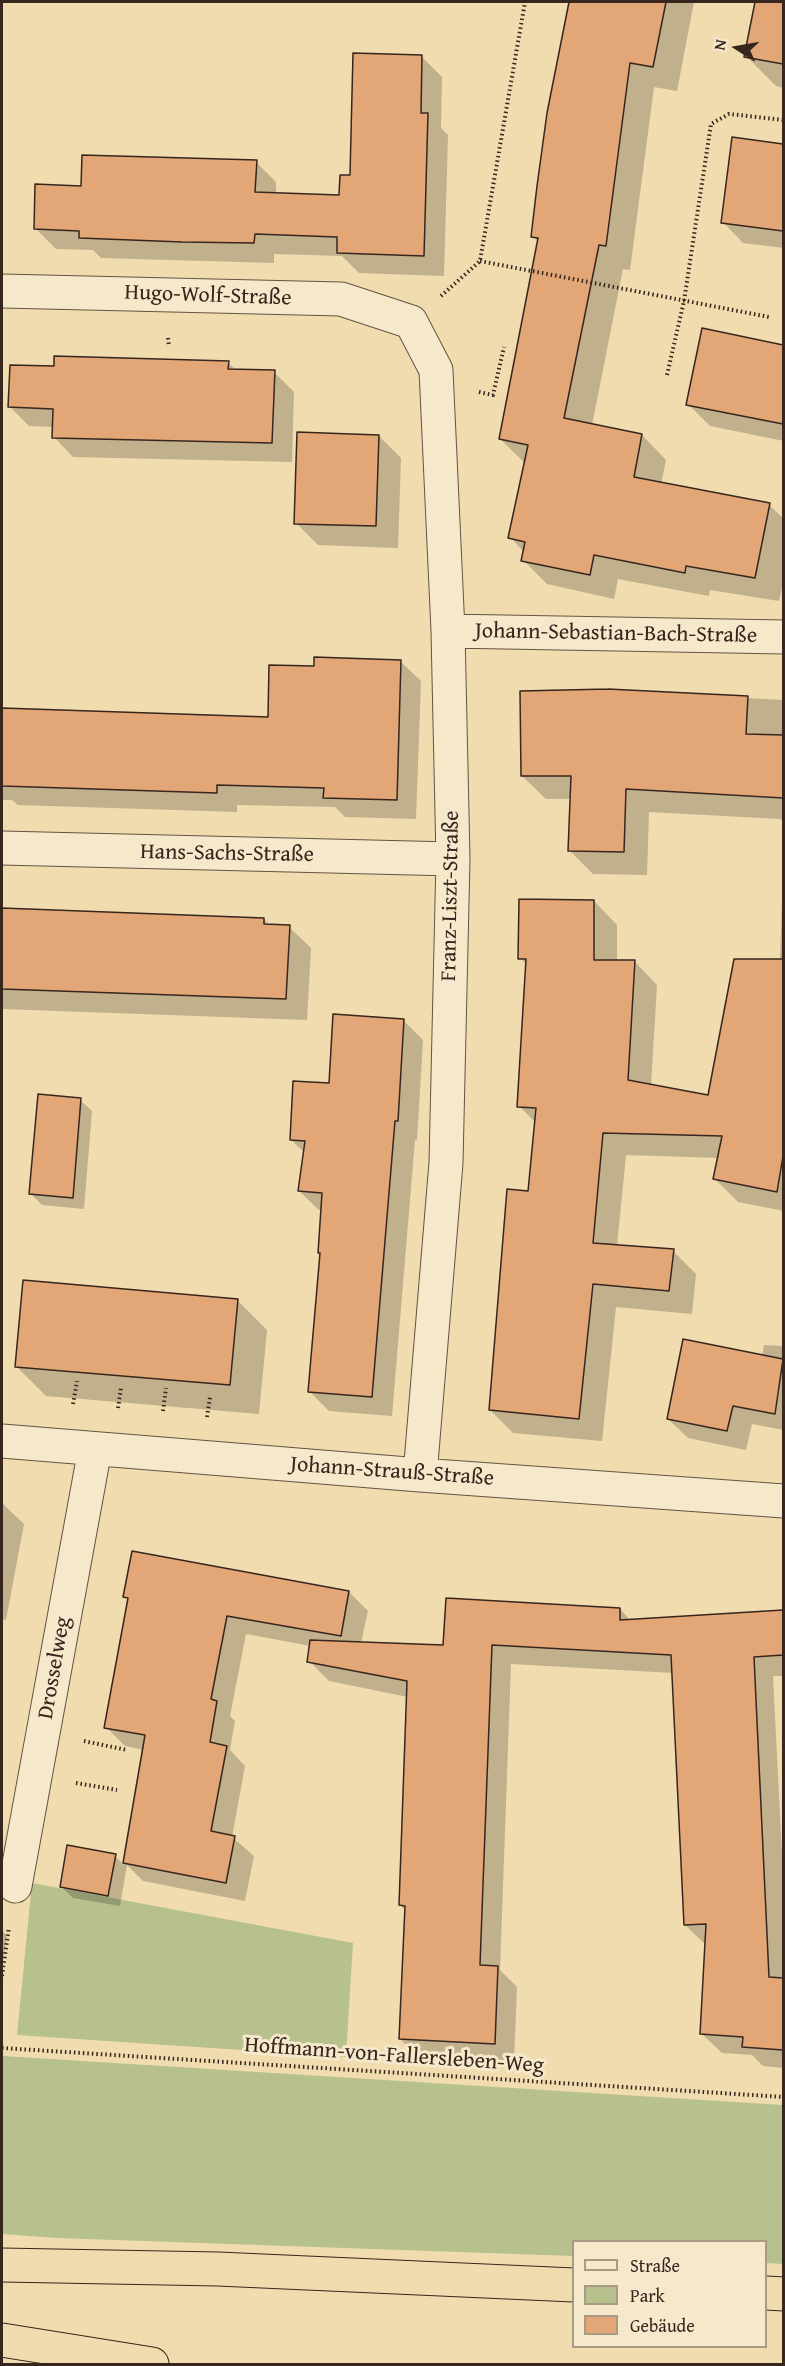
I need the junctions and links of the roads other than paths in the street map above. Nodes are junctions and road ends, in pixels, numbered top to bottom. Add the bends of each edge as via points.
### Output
1 (2, 291) edge
2 (411, 322) joint
3 (448, 631) junction
4 (783, 637) edge
5 (2, 848) edge
6 (453, 859) junction
7 (2, 1441) edge
8 (95, 1449) junction
9 (420, 1475) junction
10 (783, 1501) edge
11 (15, 1886) road end
12 (2, 2265) edge
13 (572, 2285) edge
14 (767, 2293) edge
15 (783, 2294) edge
16 (2, 2340) edge
17 (152, 2364) edge

1 - 2 street, Hugo-Wolf-Straße via 341,299
2 - 3 street, Franz-Liszt-Straße via 436,370
3 - 4 street, Johann-Sebastian-Bach-Straße
3 - 6 street, Franz-Liszt-Straße
5 - 6 street, Hans-Sachs-Straße
6 - 9 street, Franz-Liszt-Straße via 446,1163
7 - 8 street, Johann-Strauß-Straße
8 - 9 street, Johann-Strauß-Straße
8 - 11 street, Drosselweg
9 - 10 street, Johann-Strauß-Straße
12 - 13 highway via 218,2269
14 - 15 highway
16 - 17 highway

